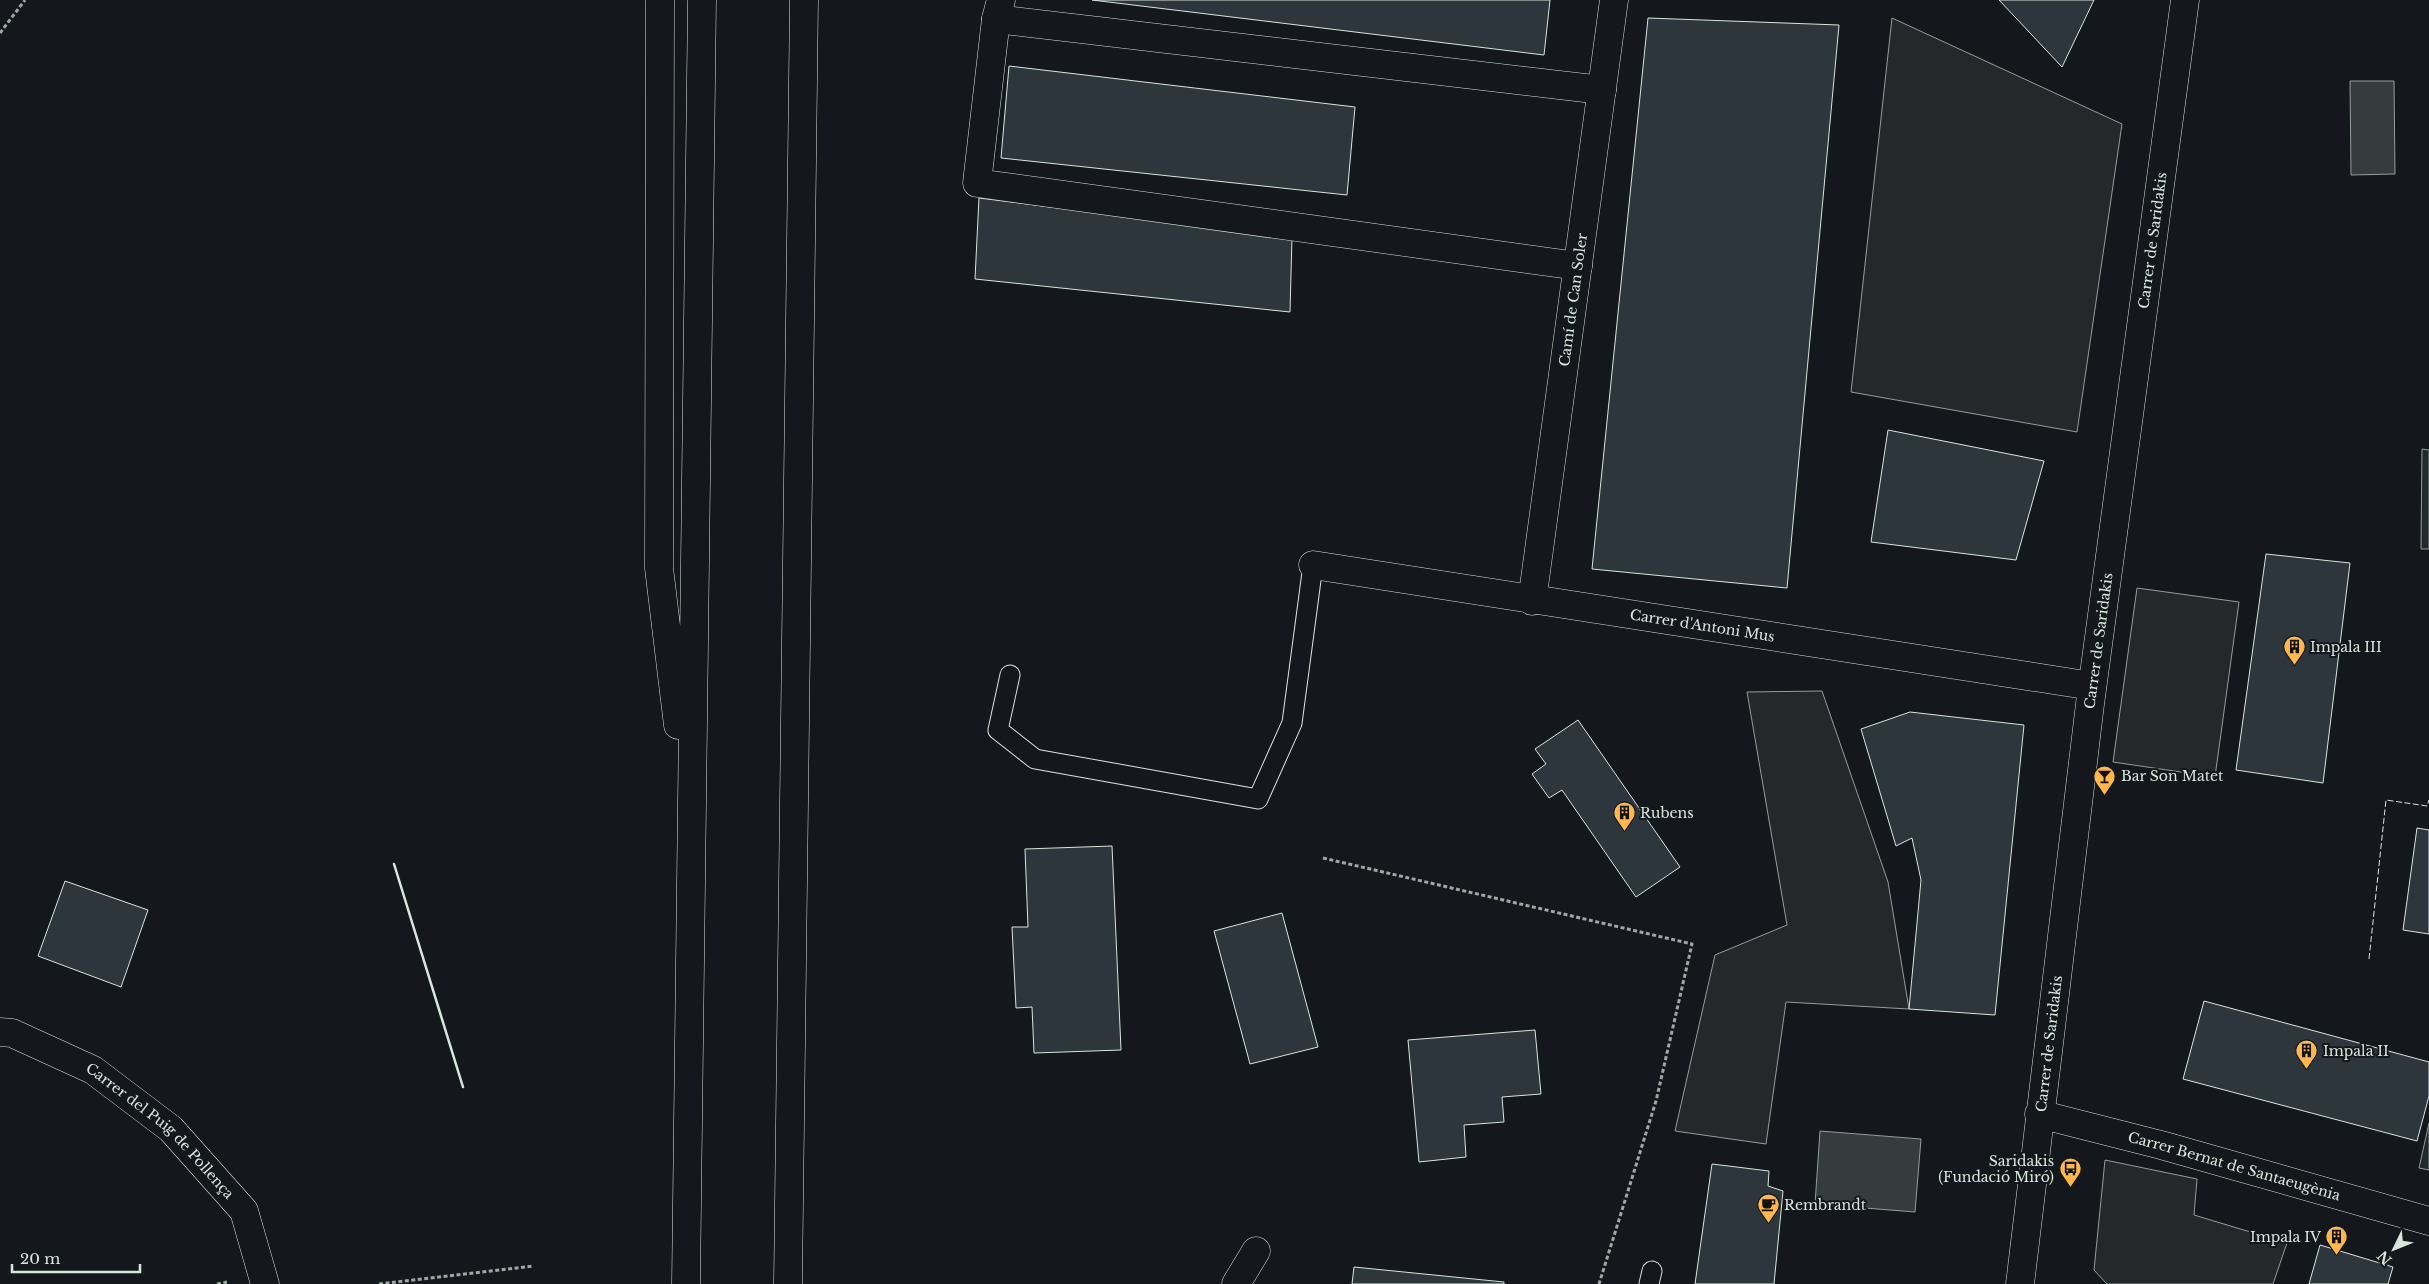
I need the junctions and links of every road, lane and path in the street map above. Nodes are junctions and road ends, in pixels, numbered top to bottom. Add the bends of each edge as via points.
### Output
1 (25, 0) edge
2 (660, 0) edge
3 (702, 0) edge
4 (804, 0) edge
5 (1614, 0) edge
6 (2186, 0) edge
7 (998, 9) edge
8 (0, 33) edge
9 (1602, 90) junction
10 (1578, 266) junction
11 (1313, 566) joint
12 (1532, 600) junction
13 (1010, 675) dead end
14 (2092, 686) junction
15 (692, 836) junction
16 (1323, 858) dead end
17 (0, 1032) edge
18 (2039, 1114) junction
19 (2429, 1221) edge
20 (1256, 1251) dead end
21 (533, 1266) dead end
22 (266, 1284) edge
23 (379, 1284) edge
24 (686, 1284) edge
25 (788, 1284) edge
26 (1236, 1284) edge
27 (1599, 1284) edge
28 (2020, 1284) edge

1 - 8 path
2 - 15 main road via 660,568
3 - 15 main road
4 - 25 main road
5 - 9 main road, Camí de Can Soler
6 - 14 main road, Carrer de Saridakis
7 - 9 main road
7 - 10 main road via 977,183
9 - 10 main road, Camí de Can Soler
10 - 12 main road, Camí de Can Soler
11 - 12 main road, Carrer d'Antoni Mus
11 - 13 lane via 1292,723 1258,799 1035,759 998,730
12 - 14 main road, Carrer d'Antoni Mus
14 - 18 main road, Carrer de Saridakis
15 - 24 main road
16 - 27 path via 1692,944 1656,1101
17 - 22 main road, Carrer del Puig de Pollença via 12,1033 93,1070 171,1129 244,1211
18 - 19 main road, Carrer Bernat de Santaeugènia
18 - 28 main road, Carrer de Saridakis
20 - 26 main road
21 - 23 path

